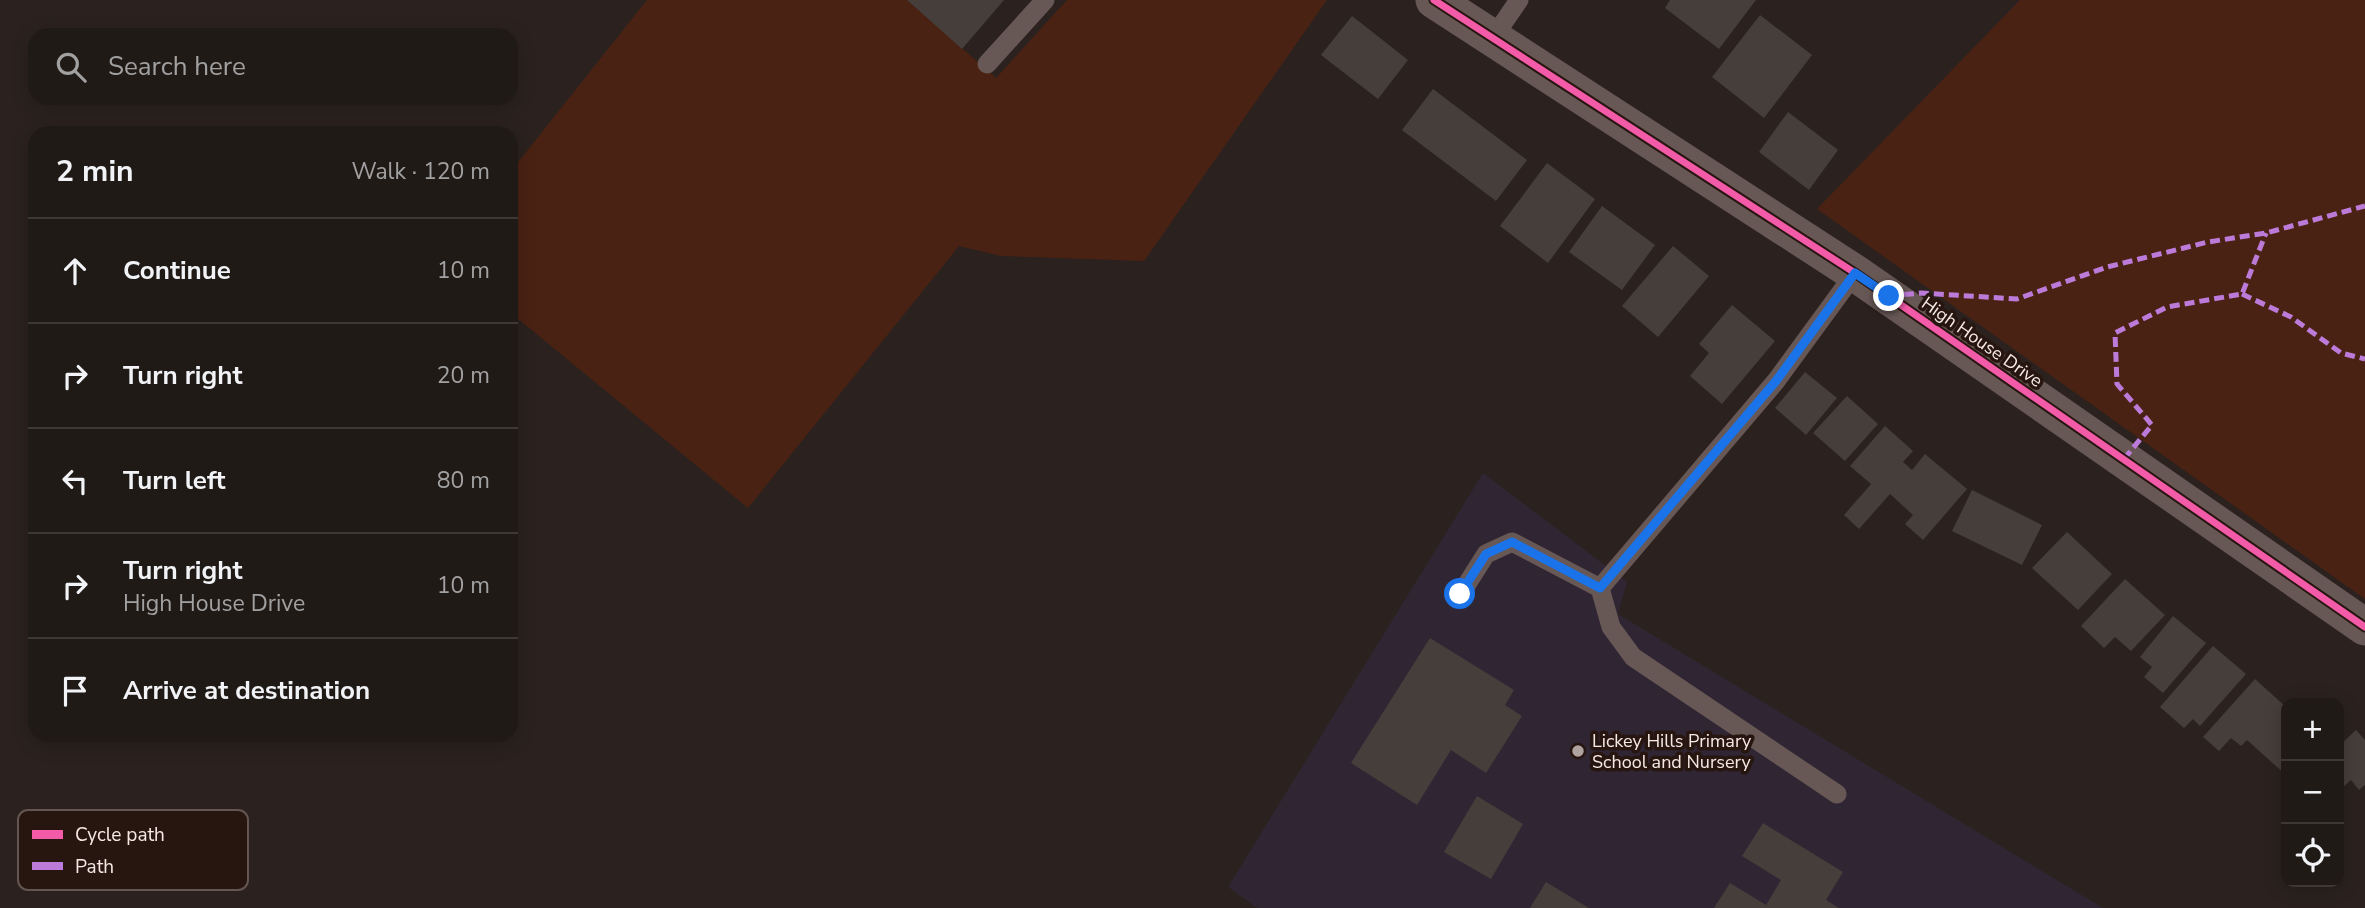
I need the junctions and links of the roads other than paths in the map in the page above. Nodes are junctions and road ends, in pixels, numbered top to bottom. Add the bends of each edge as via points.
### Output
1 (1045, 0) edge
2 (1434, 0) edge
3 (1519, 0) edge
4 (1493, 38) junction
5 (987, 64) dead end
6 (1855, 273) junction
7 (1600, 588) junction
8 (1460, 594) dead end
9 (2365, 627) edge
10 (1837, 794) dead end

1 - 5 lane
2 - 4 street, High House Drive
3 - 4 lane
4 - 6 street, High House Drive
6 - 7 lane via 1776,381
6 - 9 street, High House Drive
7 - 8 lane via 1512,542 1486,554
7 - 10 lane via 1611,627 1633,657

